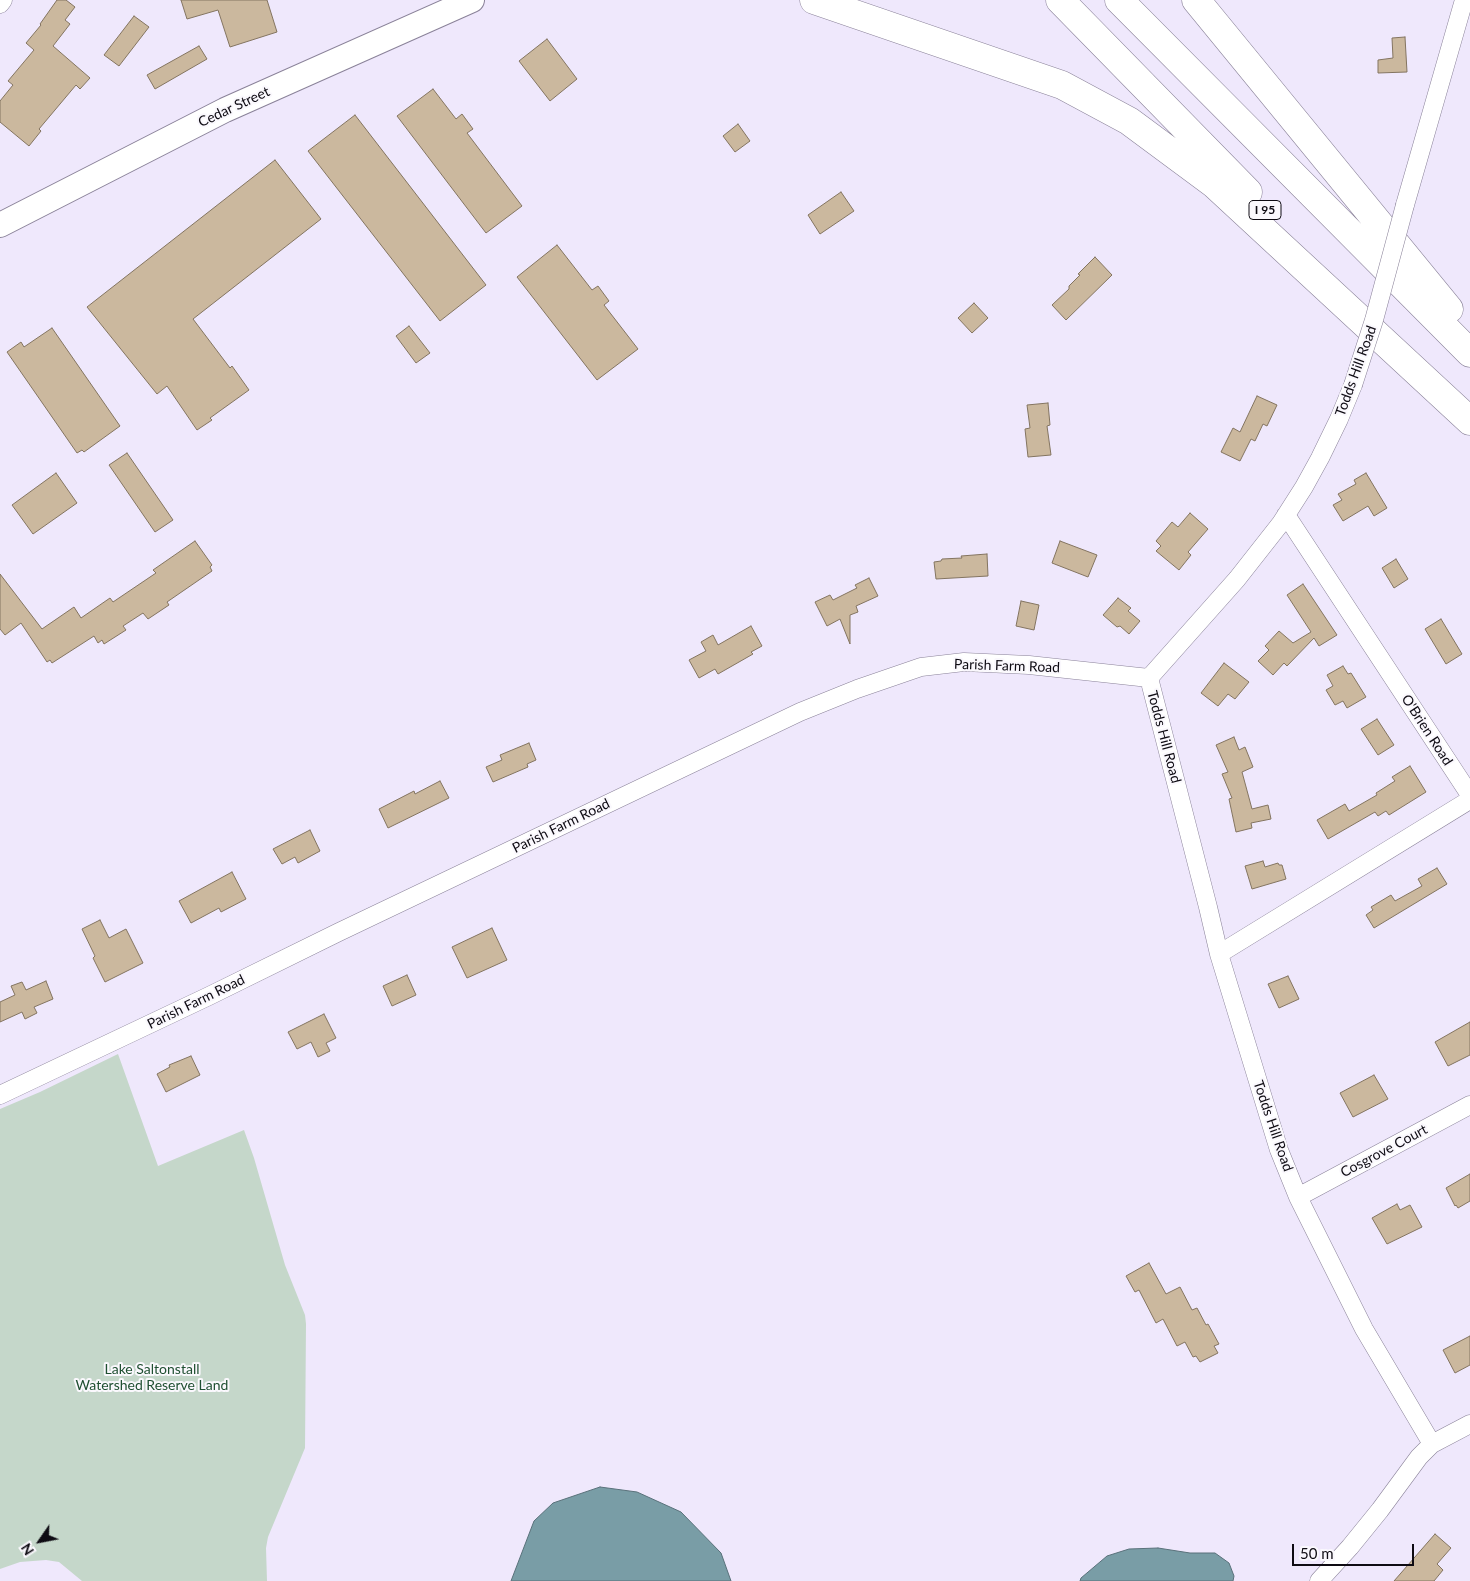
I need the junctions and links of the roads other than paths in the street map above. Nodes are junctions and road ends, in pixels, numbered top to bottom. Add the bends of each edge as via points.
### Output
1 (3, 0) edge
2 (472, 0) edge
3 (814, 0) edge
4 (1060, 0) edge
5 (1119, 0) edge
6 (1196, 0) edge
7 (1464, 0) edge
8 (0, 4) edge
9 (0, 225) edge
10 (1470, 333) edge
11 (1470, 353) edge
12 (1470, 420) edge
13 (1286, 515) junction
14 (1149, 678) junction
15 (1219, 954) junction
16 (0, 1095) edge
17 (1470, 1105) edge
18 (1298, 1197) junction
19 (1470, 1424) edge
20 (1432, 1444) junction
21 (1319, 1581) edge

1 - 8 street
2 - 9 main road, Cedar Street via 225,110
3 - 12 highway via 1062,85 1129,121 1214,184
4 - 12 highway, I 95
5 - 11 highway
6 - 10 highway
7 - 13 street, Todds Hill Road, bridge via 1353,385 1327,444
13 - 14 street, Todds Hill Road via 1237,579
13 - 15 street, O'Brien Road via 1470,795 1468,801
14 - 15 street, Todds Hill Road
14 - 16 street, Parish Farm Road via 1029,665 964,662 922,667 857,688 800,712
15 - 18 street, Todds Hill Road via 1279,1150
17 - 18 street, Cosgrove Court
18 - 20 street, Todds Hill Road via 1364,1329
19 - 20 street
20 - 21 street

